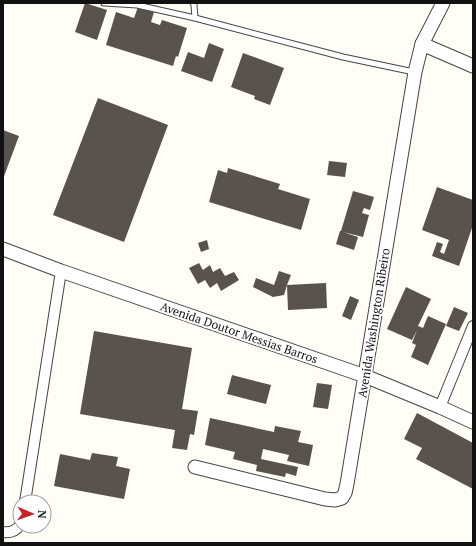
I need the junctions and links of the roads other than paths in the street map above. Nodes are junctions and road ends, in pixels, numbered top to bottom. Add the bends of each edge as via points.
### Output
1 (104, 3) edge
2 (193, 3) edge
3 (443, 3) edge
4 (195, 18) junction
5 (422, 44) junction
6 (473, 66) edge
7 (415, 72) junction
8 (3, 249) edge
9 (61, 271) junction
10 (473, 326) edge
11 (365, 376) junction
12 (440, 407) junction
13 (473, 422) edge
14 (195, 467) dead end
15 (26, 494) edge

1 - 4 lane via 137,5
2 - 4 lane
3 - 5 street, Avenida Washington Ribeiro
4 - 7 lane via 344,57
5 - 6 street
5 - 7 street, Avenida Washington Ribeiro
7 - 11 street, Avenida Washington Ribeiro
8 - 9 street, Avenida Doutor Messias Barros
9 - 11 street, Avenida Doutor Messias Barros
9 - 15 street
10 - 12 street
11 - 12 street, Avenida Doutor Messias Barros
11 - 14 street, Avenida Washington Ribeiro via 347,484 342,498 325,498
12 - 13 street, Avenida Doutor Messias Barros

